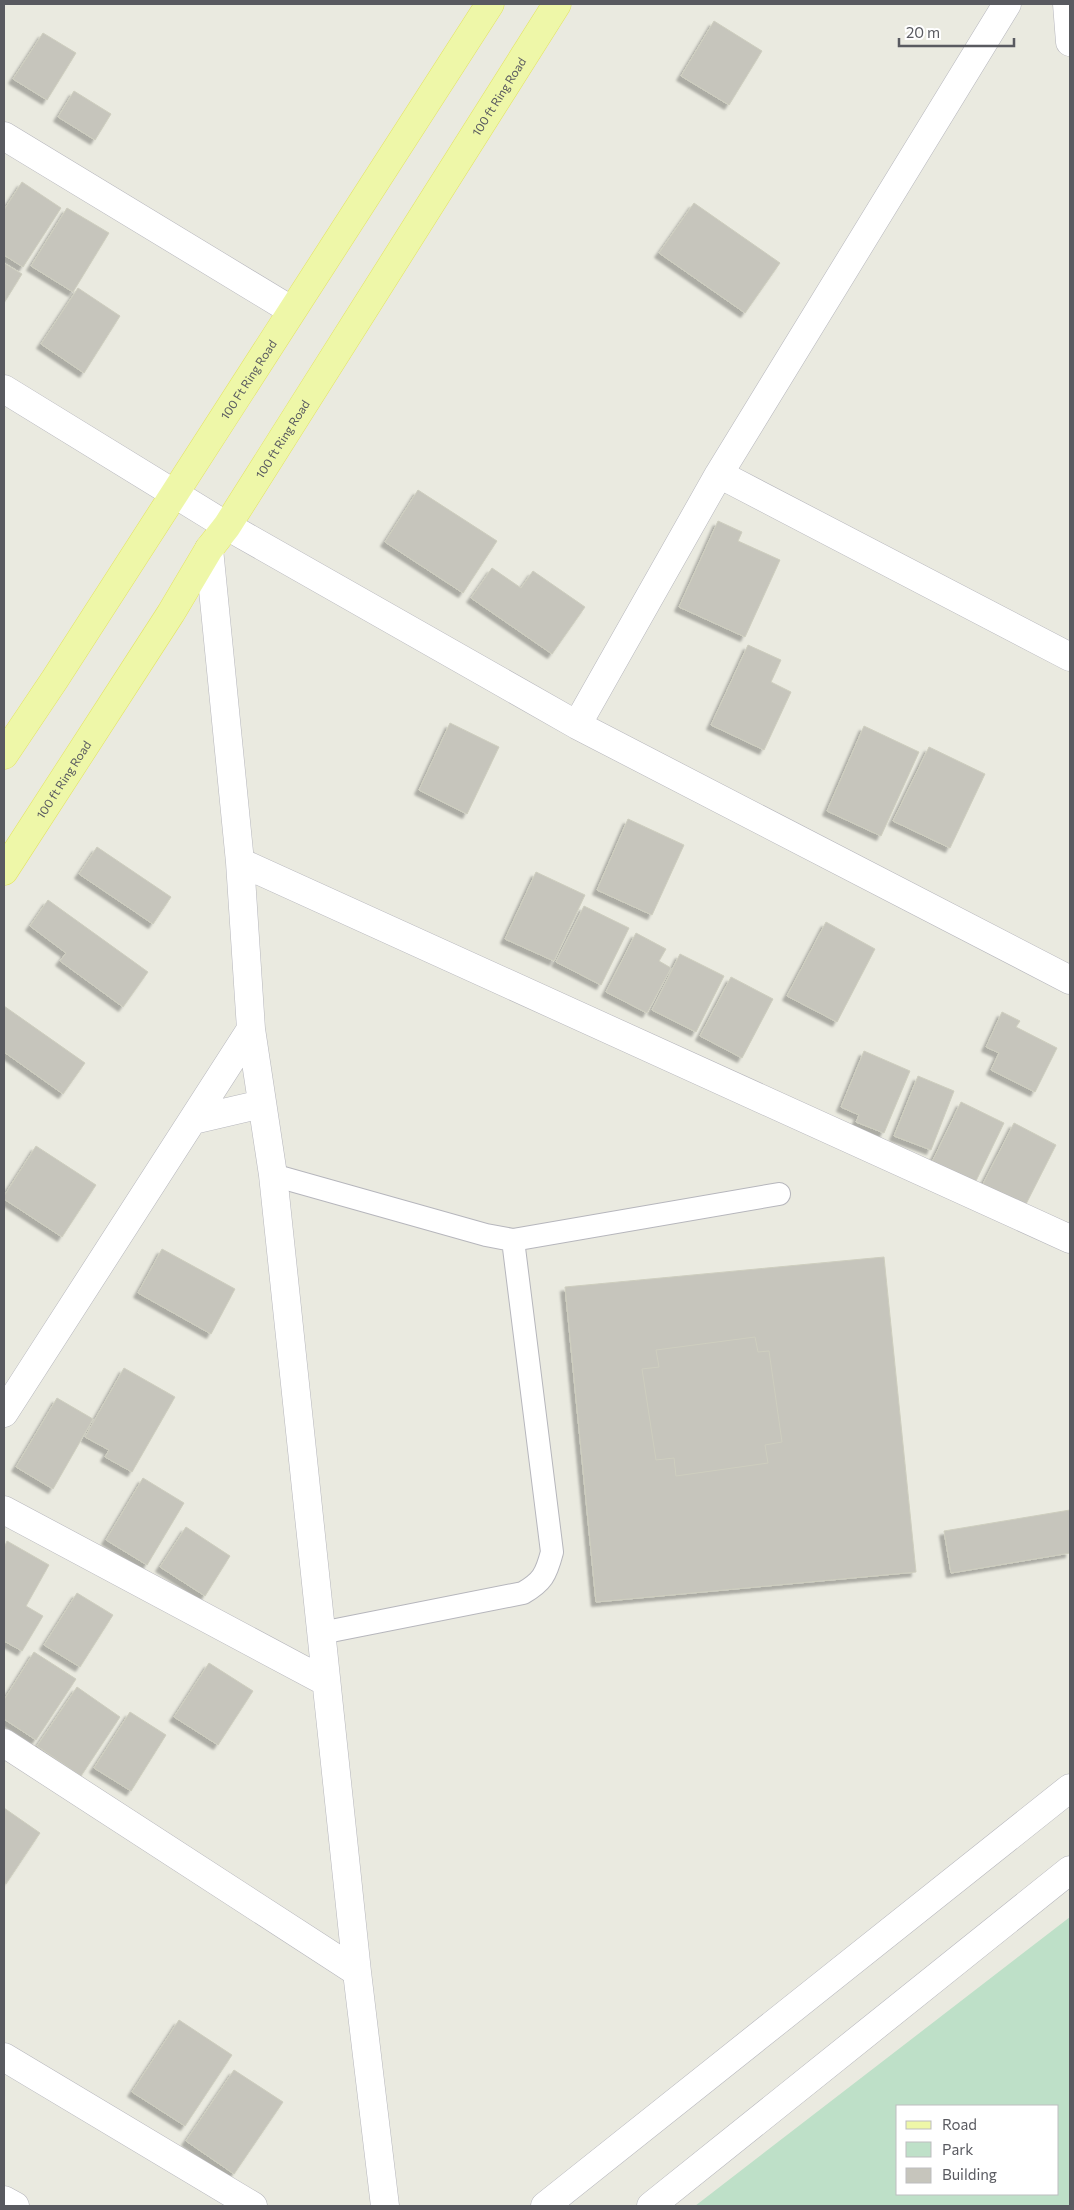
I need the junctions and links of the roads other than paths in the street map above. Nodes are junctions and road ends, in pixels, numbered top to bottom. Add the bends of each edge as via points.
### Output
1 (490, 4) edge
2 (556, 4) edge
3 (1007, 4) edge
4 (1067, 4) edge
5 (1070, 42) edge
6 (4, 136) edge
7 (291, 310) junction
8 (4, 390) edge
9 (719, 474) junction
10 (173, 492) junction
11 (227, 526) junction
12 (209, 549) junction
13 (1070, 657) edge
14 (577, 725) junction
15 (4, 754) edge
16 (240, 862) junction
17 (4, 871) edge
18 (1070, 980) edge
19 (251, 1029) junction
20 (262, 1104) junction
21 (193, 1120) junction
22 (273, 1175) junction
23 (779, 1194) dead end
24 (1070, 1239) edge
25 (513, 1240) junction
26 (4, 1414) edge
27 (4, 1510) edge
28 (321, 1633) junction
29 (326, 1682) junction
30 (4, 1743) edge
31 (1070, 1788) edge
32 (1070, 1870) edge
33 (357, 1972) junction
34 (4, 2057) edge
35 (4, 2200) edge
36 (15, 2206) edge
37 (253, 2206) edge
38 (385, 2206) edge
39 (545, 2206) edge
40 (651, 2206) edge

1 - 7 main road, 100 Ft Ring Road
2 - 11 main road, 100 ft Ring Road
3 - 9 street
4 - 5 street
6 - 7 street
7 - 10 main road, 100 Ft Ring Road
8 - 10 street
9 - 13 street
9 - 14 street
10 - 11 street
10 - 15 main road, 100 Ft Ring Road
11 - 12 main road, 100 ft Ring Road
11 - 14 street
12 - 16 street
12 - 17 main road, 100 ft Ring Road
14 - 18 street
16 - 19 street
16 - 24 street
19 - 20 street
19 - 21 street
20 - 21 street
20 - 22 street
21 - 26 street
22 - 25 lane
22 - 28 street
23 - 25 lane
25 - 28 lane via 552,1552 547,1570 538,1584 522,1594
27 - 29 street
28 - 29 street
29 - 33 street
30 - 33 street
31 - 39 street
32 - 40 street
33 - 38 street
34 - 37 street
35 - 36 street

